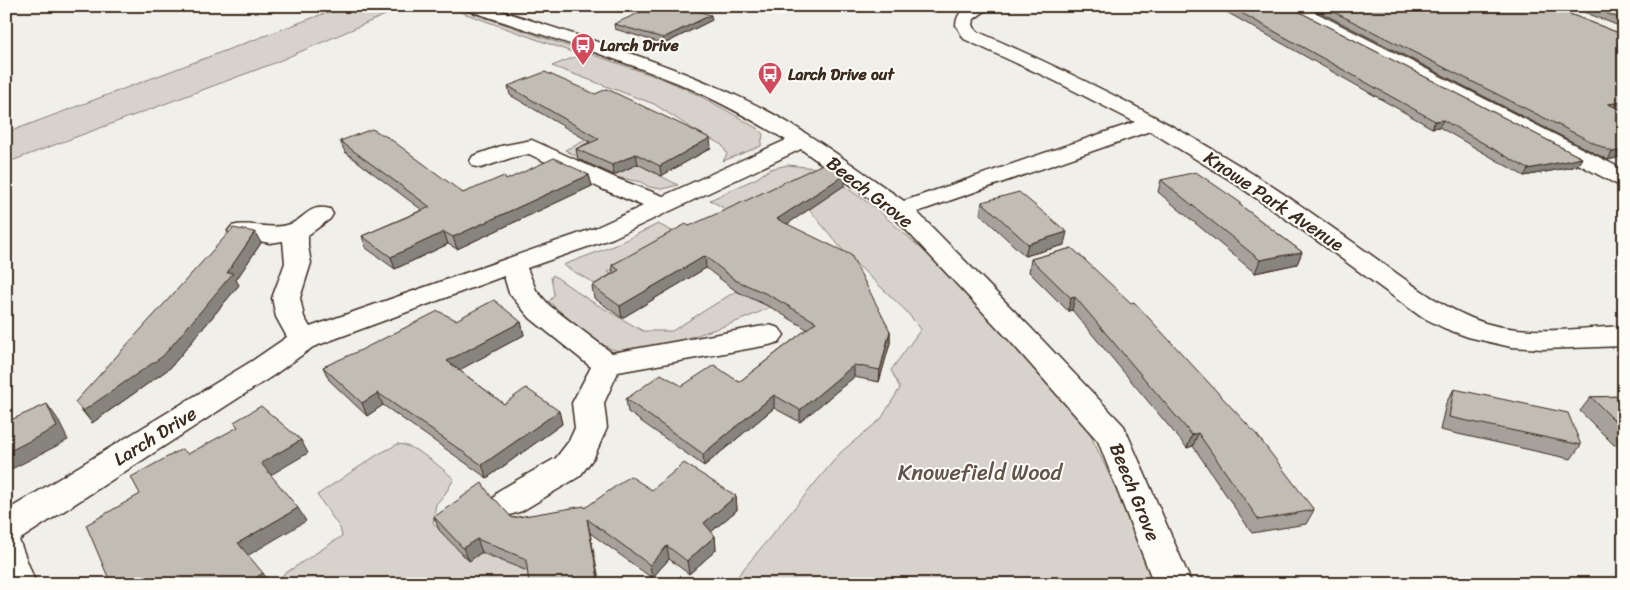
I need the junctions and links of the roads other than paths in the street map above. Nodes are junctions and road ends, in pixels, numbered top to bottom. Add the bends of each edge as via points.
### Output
1 (470, 6) edge
2 (984, 6) edge
3 (1290, 6) edge
4 (1152, 123) junction
5 (506, 130) dead end
6 (803, 140) junction
7 (532, 147) junction
8 (481, 162) dead end
9 (1624, 179) edge
10 (663, 205) junction
11 (901, 210) junction
12 (321, 214) dead end
13 (241, 231) edge
14 (296, 232) junction
15 (513, 265) junction
16 (768, 335) dead end
17 (1624, 336) edge
18 (303, 340) junction
19 (607, 364) junction
20 (510, 502) dead end
21 (6, 530) edge
22 (6, 551) edge
23 (17, 584) edge
24 (1173, 584) edge

1 - 6 street, Beech Grove via 686,80
2 - 4 street, Knowe Park Avenue via 964,21 970,35 1052,70
3 - 9 street
4 - 11 street
4 - 17 street, Knowe Park Avenue via 1291,210 1430,310 1450,320 1488,333 1520,339
5 - 7 street
6 - 10 street, Larch Drive
6 - 11 street, Beech Grove
7 - 8 street via 509,151
7 - 10 street
10 - 15 street, Larch Drive via 604,233
11 - 24 street, Beech Grove via 1112,436
12 - 14 street
13 - 14 street via 270,235
14 - 18 street via 298,263 286,298 290,317
15 - 18 street, Larch Drive
15 - 19 street via 523,293 540,312
16 - 19 street
18 - 21 street, Larch Drive
19 - 20 street via 588,403 591,428 582,448 568,467
22 - 23 street

